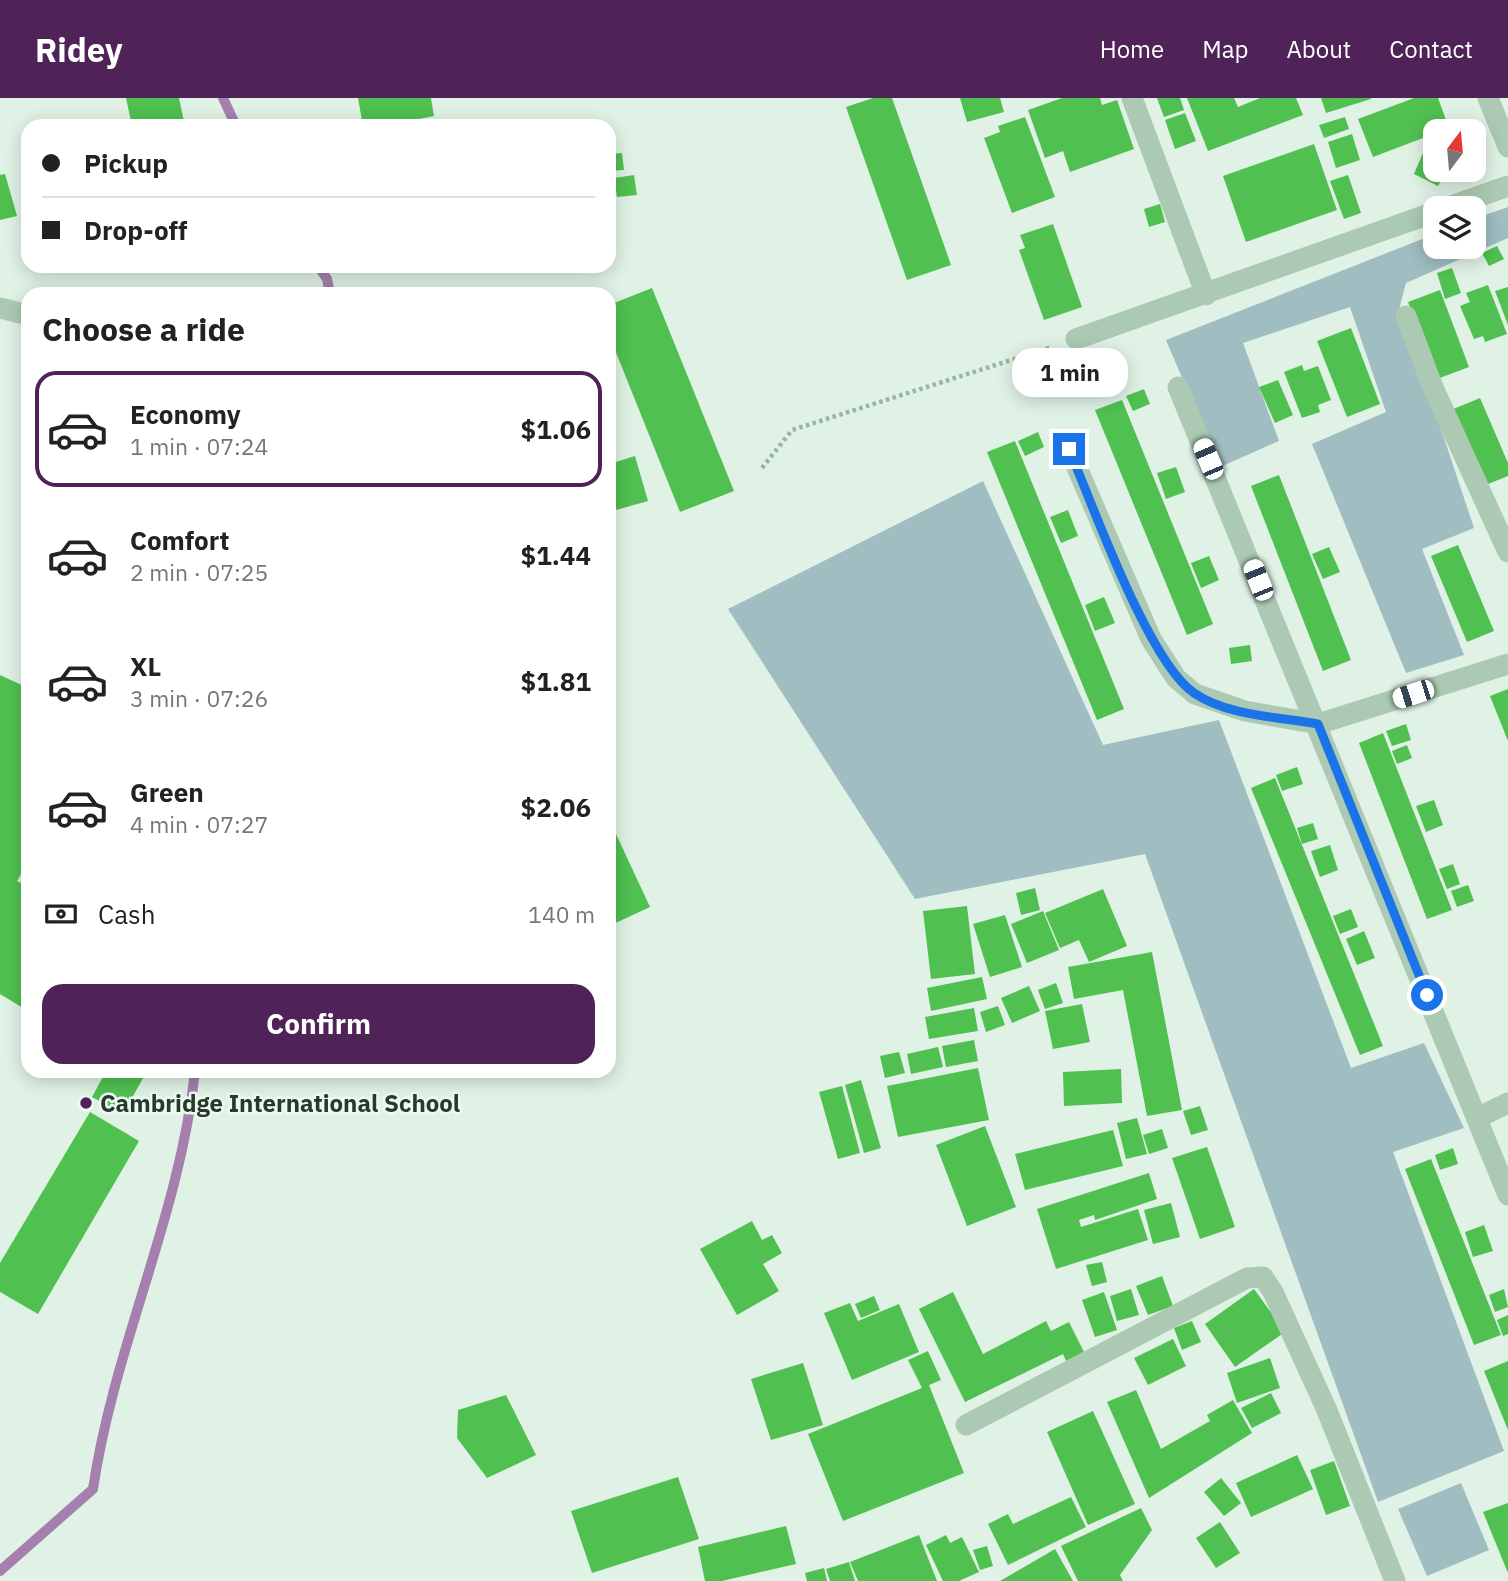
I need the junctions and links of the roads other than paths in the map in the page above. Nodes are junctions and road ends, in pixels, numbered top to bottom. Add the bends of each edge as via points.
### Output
1 (1132, 98) edge
2 (1488, 98) edge
3 (1508, 147) edge
4 (1508, 186) edge
5 (1480, 196) edge
6 (1423, 216) edge
7 (1206, 295) junction
8 (0, 308) edge
9 (21, 313) edge
10 (1406, 316) dead end
11 (1076, 339) road end
12 (1178, 387) dead end
13 (1069, 449) dead end
14 (1508, 552) edge
15 (1508, 664) edge
16 (1318, 724) junction
17 (1508, 1103) edge
18 (1477, 1118) junction
19 (1508, 1195) edge
20 (965, 1425) dead end
21 (1395, 1581) edge

1 - 7 street
2 - 3 street
4 - 5 street
6 - 7 street
7 - 11 street
8 - 9 street
10 - 14 street via 1432,385
12 - 16 street
13 - 16 street via 1151,639 1176,678 1217,704
15 - 16 street
16 - 18 street
17 - 18 street
18 - 19 street
20 - 21 street via 1247,1278 1263,1278 1326,1408

